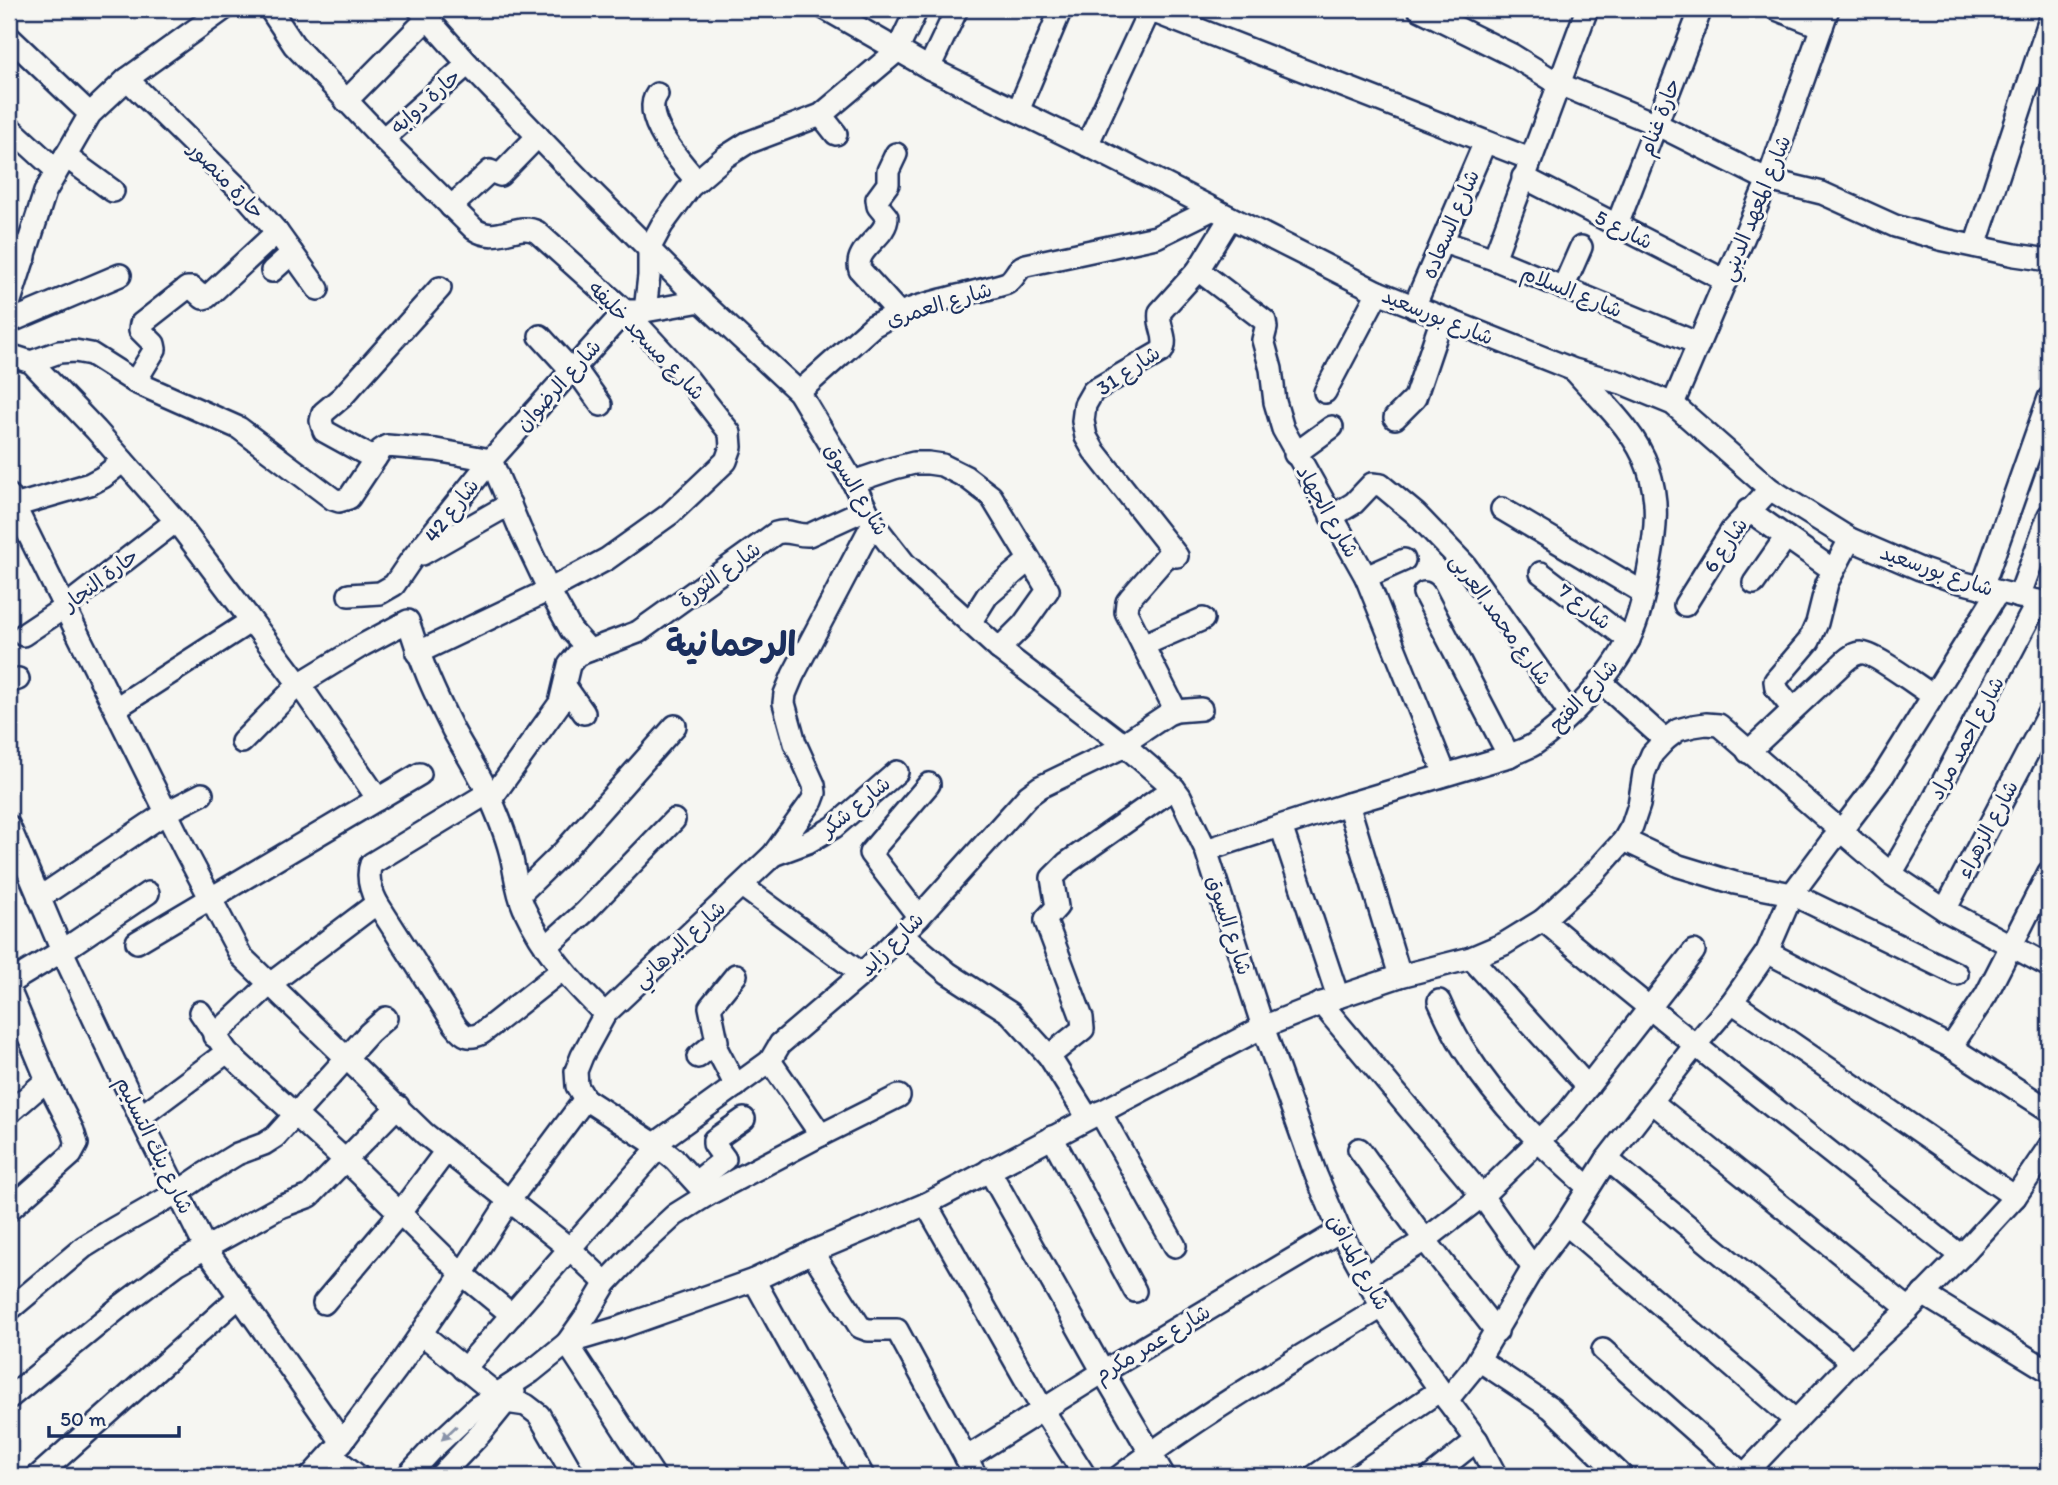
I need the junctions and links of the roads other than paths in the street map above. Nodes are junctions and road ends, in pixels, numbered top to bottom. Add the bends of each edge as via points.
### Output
1 (224, 9) edge
2 (270, 9) edge
3 (916, 9) edge
4 (957, 9) edge
5 (1061, 9) edge
6 (1419, 9) edge
7 (1587, 9) edge
8 (1702, 9) edge
9 (1776, 9) edge
10 (1149, 10) edge
11 (838, 12) edge
12 (423, 14) edge
13 (1825, 18) edge
14 (2049, 22) edge
15 (9, 37) edge
16 (897, 51) junction
17 (468, 64) junction
18 (929, 68) junction
19 (127, 79) junction
20 (1559, 84) junction
21 (657, 94) dead end
22 (346, 101) junction
23 (1018, 111) junction
24 (90, 114) junction
25 (821, 115) junction
26 (1656, 124) junction
27 (9, 127) edge
28 (836, 134) dead end
29 (538, 136) junction
30 (383, 139) junction
31 (1485, 142) junction
32 (1087, 145) junction
33 (896, 154) dead end
34 (61, 163) junction
35 (1527, 168) junction
36 (1768, 180) junction
37 (697, 181) junction
38 (113, 191) dead end
39 (452, 207) junction
40 (1221, 214) junction
41 (1617, 225) junction
42 (277, 232) junction
43 (9, 241) edge
44 (1443, 242) junction
45 (1975, 246) junction
46 (1581, 247) dead end
47 (649, 249) junction
48 (292, 253) junction
49 (1494, 259) junction
50 (2049, 260) edge
51 (18, 265) edge
52 (1198, 270) junction
53 (272, 271) dead end
54 (120, 275) dead end
55 (1726, 281) junction
56 (440, 288) dead end
57 (1563, 288) junction
58 (318, 289) dead end
59 (1378, 292) junction
60 (701, 301) junction
61 (9, 304) edge
62 (1414, 307) junction
63 (635, 311) junction
64 (899, 313) junction
65 (1442, 318) junction
66 (9, 322) edge
67 (540, 336) dead end
68 (1699, 344) junction
69 (9, 355) edge
70 (31, 362) junction
71 (573, 369) junction
72 (1574, 370) junction
73 (135, 382) junction
74 (799, 391) junction
75 (1325, 392) dead end
76 (2049, 398) edge
77 (1673, 404) junction
78 (601, 405) dead end
79 (1395, 418) dead end
80 (1332, 427) dead end
81 (1295, 454) junction
82 (378, 455) junction
83 (491, 460) junction
84 (123, 461) junction
85 (853, 482) junction
86 (1770, 489) junction
87 (12, 501) edge
88 (510, 505) junction
89 (1502, 509) dead end
90 (1748, 510) junction
91 (2049, 515) edge
92 (870, 516) junction
93 (1331, 516) junction
94 (176, 522) junction
95 (1786, 537) junction
96 (1850, 539) junction
97 (411, 560) junction
98 (1029, 560) junction
99 (1404, 560) dead end
100 (1833, 570) junction
101 (1541, 573) dead end
102 (1366, 577) junction
103 (1754, 583) dead end
104 (549, 590) junction
105 (1424, 593) dead end
106 (1644, 593) junction
107 (349, 595) dead end
108 (2017, 596) edge
109 (1685, 605) dead end
110 (65, 607) junction
111 (1203, 619) dead end
112 (251, 621) junction
113 (970, 623) junction
114 (23, 635) dead end
115 (1629, 640) junction
116 (1143, 645) junction
117 (999, 649) junction
118 (589, 650) junction
119 (417, 653) junction
120 (1600, 681) junction
121 (299, 684) junction
122 (565, 686) junction
123 (1932, 695) junction
124 (116, 708) junction
125 (1200, 709) dead end
126 (1793, 709) junction
127 (1176, 711) junction
128 (2049, 712) edge
129 (584, 713) dead end
130 (1570, 714) junction
131 (675, 726) dead end
132 (1665, 740) junction
133 (242, 742) dead end
134 (1124, 745) junction
135 (1748, 752) junction
136 (1510, 756) junction
137 (897, 772) dead end
138 (420, 774) dead end
139 (1445, 774) junction
140 (929, 784) dead end
141 (1174, 788) junction
142 (202, 794) dead end
143 (489, 796) junction
144 (378, 799) junction
145 (1348, 804) junction
146 (167, 813) junction
147 (674, 820) dead end
148 (9, 826) edge
149 (1280, 826) junction
150 (1841, 831) junction
151 (1624, 840) junction
152 (1206, 850) junction
153 (773, 855) junction
154 (2049, 872) edge
155 (1891, 874) junction
156 (742, 886) junction
157 (148, 893) dead end
158 (520, 894) junction
159 (1792, 894) junction
160 (39, 898) junction
161 (211, 899) junction
162 (377, 903) junction
163 (1945, 910) junction
164 (919, 918) junction
165 (1544, 920) junction
166 (902, 934) junction
167 (137, 942) dead end
168 (2012, 946) junction
169 (546, 947) junction
170 (62, 951) junction
171 (1694, 951) dead end
172 (1767, 951) junction
173 (1471, 958) junction
174 (2049, 966) edge
175 (562, 970) junction
176 (862, 974) junction
177 (1957, 974) dead end
178 (736, 975) dead end
179 (1400, 976) junction
180 (9, 982) edge
181 (270, 984) junction
182 (1329, 1000) junction
183 (1439, 1001) dead end
184 (1732, 1002) junction
185 (11, 1004) edge
186 (1649, 1009) junction
187 (200, 1012) dead end
188 (605, 1014) junction
189 (386, 1018) dead end
190 (1263, 1027) junction
191 (220, 1044) junction
192 (1696, 1044) junction
193 (1951, 1047) junction
194 (1049, 1056) junction
195 (346, 1059) junction
196 (770, 1061) junction
197 (47, 1080) junction
198 (736, 1086) junction
199 (1588, 1087) junction
200 (899, 1096) dead end
201 (585, 1099) junction
202 (1652, 1102) junction
203 (398, 1106) junction
204 (2049, 1110) edge
205 (9, 1113) edge
206 (295, 1115) junction
207 (1094, 1115) junction
208 (140, 1117) junction
209 (744, 1119) dead end
210 (821, 1135) junction
211 (1052, 1137) junction
212 (1537, 1142) junction
213 (657, 1145) junction
214 (2049, 1147) edge
215 (1359, 1149) dead end
216 (446, 1151) junction
217 (1608, 1159) junction
218 (345, 1161) junction
219 (989, 1170) junction
220 (1588, 1188) junction
221 (701, 1189) junction
222 (178, 1192) junction
223 (1482, 1196) junction
224 (2015, 1197) junction
225 (509, 1201) junction
226 (926, 1204) junction
227 (9, 1210) edge
228 (399, 1214) junction
229 (1566, 1224) junction
230 (1340, 1231) junction
231 (1425, 1240) junction
232 (1175, 1246) dead end
233 (569, 1248) junction
234 (206, 1249) junction
235 (813, 1252) junction
236 (1961, 1256) junction
237 (1533, 1268) junction
238 (462, 1274) junction
239 (1365, 1277) junction
240 (754, 1280) junction
241 (606, 1283) junction
242 (1135, 1291) dead end
243 (240, 1296) junction
244 (1916, 1301) junction
245 (324, 1303) dead end
246 (1382, 1307) junction
247 (9, 1310) edge
248 (512, 1315) junction
249 (1497, 1332) junction
250 (422, 1334) junction
251 (567, 1343) junction
252 (1603, 1350) dead end
253 (1479, 1360) junction
254 (1852, 1362) junction
255 (464, 1369) junction
256 (2049, 1371) edge
257 (1102, 1372) junction
258 (1443, 1395) junction
259 (9, 1398) edge
260 (501, 1398) junction
261 (1043, 1410) junction
262 (1796, 1421) junction
263 (1477, 1440) junction
264 (337, 1448) junction
265 (1150, 1453) junction
266 (971, 1467) edge
267 (38, 1476) edge
268 (312, 1476) edge
269 (358, 1476) edge
270 (407, 1476) edge
271 (440, 1476) edge
272 (574, 1476) edge
273 (654, 1476) edge
274 (863, 1476) edge
275 (1085, 1476) edge
276 (1120, 1476) edge
277 (1164, 1476) edge
278 (1315, 1476) edge
279 (1432, 1476) edge
280 (1496, 1476) edge
281 (1622, 1476) edge
282 (1743, 1476) edge

1 - 19 street
2 - 22 street, شارع مسجد خليفه via 293,45
3 - 16 street
4 - 18 street
5 - 23 street
6 - 20 street
7 - 20 street
8 - 26 street, حارة غنام
9 - 13 street
10 - 31 street, شارع 5
10 - 32 street
11 - 16 street, شارع بورسعيد
12 - 17 street, شارع السوق
12 - 22 street
13 - 36 street, شارع المعهد الديني
14 - 45 street
15 - 24 street
16 - 18 street, شارع بورسعيد
16 - 25 street
17 - 29 street, شارع السوق
17 - 30 street, حارة دوابه
18 - 23 street, شارع بورسعيد
19 - 24 street
19 - 42 street, حارة منصور
20 - 26 street
20 - 35 street
21 - 37 street via 653,103 664,141
22 - 30 street, شارع مسجد خليفه
23 - 32 street, شارع بورسعيد
24 - 34 street
25 - 28 street
25 - 37 street via 747,143
26 - 36 street
26 - 41 street, حارة غنام
27 - 34 street
29 - 39 street via 501,174 490,171
29 - 47 street, شارع السوق
30 - 39 street, شارع مسجد خليفه
31 - 35 street, شارع 5
31 - 44 street, شارع السعاده
32 - 40 street, شارع بورسعيد
33 - 64 street via 888,184 877,199 887,217 886,225 858,263
34 - 38 street
34 - 51 street
35 - 41 street, شارع 5
35 - 49 street
36 - 45 street via 1836,198 1895,226
36 - 55 street, شارع المعهد الديني
37 - 47 street
39 - 63 street, شارع مسجد خليفه via 486,235 533,230
40 - 52 street, شارع 31
40 - 59 street, شارع بورسعيد
40 - 64 street, شارع العمرى via 1162,235 1026,265 1007,283
41 - 55 street, شارع 5
42 - 48 street, حارة منصور
42 - 73 street via 207,297 187,288 141,324 140,330 155,349
43 - 51 street
44 - 49 street, شارع السلام
44 - 62 street, شارع السعاده
45 - 50 street
46 - 57 street
47 - 60 street, شارع السوق
47 - 63 street via 649,276
48 - 53 street
48 - 58 street, حارة منصور
49 - 57 street, شارع السلام
51 - 61 street
52 - 81 street, شارع الجهاد via 1265,321 1263,340 1276,408
52 - 116 street, شارع 31 via 1160,312 1163,351 1093,391 1085,405 1086,437 1094,451 1175,553 1127,602 1126,612
54 - 66 street
55 - 68 street, شارع المعهد الديني
56 - 82 street via 323,413 324,431
57 - 68 street, شارع السلام
59 - 62 street, شارع بورسعيد
59 - 75 street
60 - 63 street
60 - 74 street, شارع السوق
62 - 65 street, شارع بورسعيد
63 - 71 street, شارع الرضوان
63 - 104 street, شارع مسجد خليفه via 722,421 732,447 726,461 670,514 607,559
64 - 74 street, شارع العمرى via 873,326
65 - 72 street, شارع بورسعيد
65 - 79 street via 1415,398
67 - 71 street
68 - 77 street, شارع المعهد الديني
69 - 70 street
70 - 73 street via 59,352 91,354
70 - 84 street
71 - 78 street
71 - 83 street, شارع الرضوان
72 - 77 street, شارع بورسعيد
72 - 106 street, شارع الفتح via 1629,433 1648,466 1656,523
73 - 82 street via 239,428 339,501 349,498
74 - 85 street, شارع السوق
76 - 108 street
77 - 86 street, شارع بورسعيد
80 - 81 street
81 - 93 street, شارع الجهاد
82 - 83 street via 394,445
83 - 88 street
83 - 97 street, شارع 42
84 - 87 street via 90,484
84 - 94 street
85 - 92 street, شارع السوق
85 - 98 street via 914,463 942,465 991,496
86 - 90 street, شارع 6
86 - 96 street, شارع بورسعيد
87 - 110 street
88 - 97 street, شارع 42
88 - 104 street
89 - 106 street
90 - 95 street
90 - 109 street, شارع 6
91 - 108 street
92 - 113 street, شارع السوق via 905,564
92 - 118 street, شارع الثورة via 810,535 776,533 638,632
92 - 153 street, شارع البرهاني via 785,694 795,743 815,793
93 - 102 street, شارع الجهاد
93 - 130 street, شارع محمد العربى via 1354,503 1372,484 1381,485 1465,565
94 - 110 street, حارة النجار
94 - 112 street
95 - 100 street
95 - 103 street
96 - 100 street
96 - 108 street, شارع بورسعيد via 1920,569
97 - 107 street, شارع 42 via 394,585 380,593
98 - 113 street via 988,596
98 - 117 street via 1048,593
99 - 102 street
100 - 126 street via 1809,641 1775,681
101 - 115 street, شارع 7
102 - 139 street, شارع الجهاد
104 - 118 street via 571,630
104 - 119 street, شارع مسجد خليفه
105 - 136 street
106 - 115 street, شارع الفتح
108 - 123 street
108 - 155 street, شارع احمد مراد via 1926,814
110 - 114 street, حارة النجار
110 - 124 street
111 - 116 street
112 - 121 street
112 - 124 street
113 - 117 street, شارع السوق
115 - 120 street, شارع الفتح
116 - 127 street
117 - 134 street, شارع السوق
118 - 122 street, شارع الثورة via 569,665
119 - 121 street via 408,621
119 - 143 street
120 - 130 street, شارع الفتح
120 - 132 street
121 - 133 street
121 - 144 street
122 - 129 street
122 - 143 street, شارع الثورة via 560,703
123 - 126 street via 1862,652 1851,656
123 - 150 street via 1883,776
124 - 146 street
125 - 127 street
126 - 135 street
127 - 134 street, شارع زايد
128 - 163 street, شارع الزهراء
130 - 136 street, شارع الفتح via 1531,746
131 - 158 street
132 - 135 street via 1678,730 1706,723 1719,725
132 - 151 street via 1644,773 1639,805
134 - 141 street, شارع السوق
134 - 164 street, شارع زايد via 1028,796
135 - 150 street
136 - 139 street, شارع الفتح
137 - 153 street, شارع شكر via 834,827
138 - 144 street
139 - 145 street, شارع الفتح
140 - 164 street via 870,853
141 - 152 street, شارع السوق
141 - 194 street via 1052,878 1057,907 1046,922 1083,1018 1083,1029
142 - 146 street
143 - 158 street via 511,853
143 - 162 street via 371,864 370,884
144 - 161 street
145 - 149 street, شارع الفتح
145 - 179 street
146 - 160 street
146 - 161 street
147 - 169 street
148 - 160 street, شارع بنك التسليم
149 - 152 street, شارع الفتح
149 - 182 street
150 - 155 street
150 - 159 street
151 - 159 street via 1679,866
151 - 165 street
152 - 190 street, شارع السوق
153 - 156 street, شارع البرهاني
154 - 168 street
155 - 163 street
156 - 176 street
156 - 188 street, شارع البرهاني
157 - 170 street
158 - 169 street
159 - 172 street
159 - 177 street
160 - 170 street, شارع بنك التسليم
161 - 167 street
161 - 181 street via 241,956
162 - 175 street via 455,1026 467,1037 482,1033
162 - 181 street
163 - 168 street
164 - 166 street, شارع زايد
165 - 173 street
165 - 186 street
166 - 176 street, شارع زايد
166 - 194 street via 948,973 1010,1013
168 - 174 street
168 - 193 street
169 - 175 street
170 - 180 street
170 - 208 street, شارع بنك التسليم
171 - 186 street
172 - 184 street
172 - 193 street
173 - 179 street
173 - 199 street
175 - 188 street
176 - 196 street, شارع زايد via 780,1044
178 - 198 street via 710,1007 718,1039 706,1050
179 - 182 street
181 - 191 street
181 - 195 street
182 - 190 street
182 - 223 street
183 - 212 street via 1478,1071
184 - 192 street
184 - 224 street
185 - 197 street
186 - 192 street
186 - 199 street
187 - 191 street
188 - 201 street, شارع البرهاني via 576,1070
189 - 195 street
190 - 207 street
190 - 230 street, شارع المدافن
191 - 206 street
191 - 208 street
192 - 202 street
192 - 236 street
193 - 204 street
194 - 207 street
195 - 203 street
195 - 206 street
196 - 198 street, شارع زايد
196 - 210 street
197 - 205 street
197 - 227 street via 77,1147
198 - 213 street, شارع زايد
199 - 212 street
200 - 210 street
201 - 213 street
201 - 225 street
202 - 217 street
202 - 244 street
203 - 216 street
203 - 218 street
206 - 218 street
206 - 222 street via 271,1140 237,1154
207 - 211 street
207 - 232 street
208 - 222 street, شارع بنك التسليم
209 - 221 street via 714,1140 725,1159
210 - 221 street
211 - 219 street
211 - 242 street
212 - 220 street
212 - 223 street
213 - 221 street
213 - 233 street, شارع زايد
214 - 224 street
215 - 231 street
216 - 225 street
216 - 228 street
217 - 220 street
217 - 254 street
218 - 228 street
218 - 234 street via 310,1196 280,1207
219 - 226 street
219 - 257 street
220 - 229 street
221 - 241 street
222 - 234 street, شارع بنك التسليم
222 - 247 street via 84,1247
223 - 231 street
223 - 237 street
224 - 236 street
225 - 233 street
225 - 238 street
226 - 235 street
226 - 261 street
228 - 238 street
228 - 245 street
229 - 237 street
229 - 262 street
230 - 239 street, شارع المدافن
230 - 257 street, شارع عمر مكرم
231 - 239 street
231 - 249 street
233 - 241 street
233 - 248 street, شارع زايد
234 - 243 street, شارع بنك التسليم
234 - 259 street via 121,1306
235 - 240 street
235 - 266 street via 860,1327 897,1330
236 - 244 street
237 - 249 street
238 - 248 street
238 - 250 street
239 - 246 street, شارع المدافن
240 - 251 street
240 - 274 street
241 - 251 street
243 - 264 street, شارع بنك التسليم
243 - 267 street
244 - 254 street
244 - 256 street
246 - 258 street, شارع المدافن
246 - 265 street
248 - 255 street, شارع زايد
249 - 253 street
250 - 255 street
250 - 264 street
251 - 260 street
251 - 273 street
252 - 282 street
253 - 258 street
253 - 281 street via 1551,1408
254 - 262 street
255 - 260 street
257 - 261 street, شارع عمر مكرم
257 - 265 street
258 - 263 street, شارع المدافن
258 - 278 street
260 -> 270 street via 477,1407
260 - 271 street via 480,1434
260 - 272 street via 526,1405 539,1415
261 - 266 street, شارع عمر مكرم
261 - 275 street
262 - 282 street
263 - 279 street
263 - 280 street, شارع المدافن
264 - 268 street
264 - 269 street, شارع بنك التسليم
265 - 276 street
265 - 277 street

